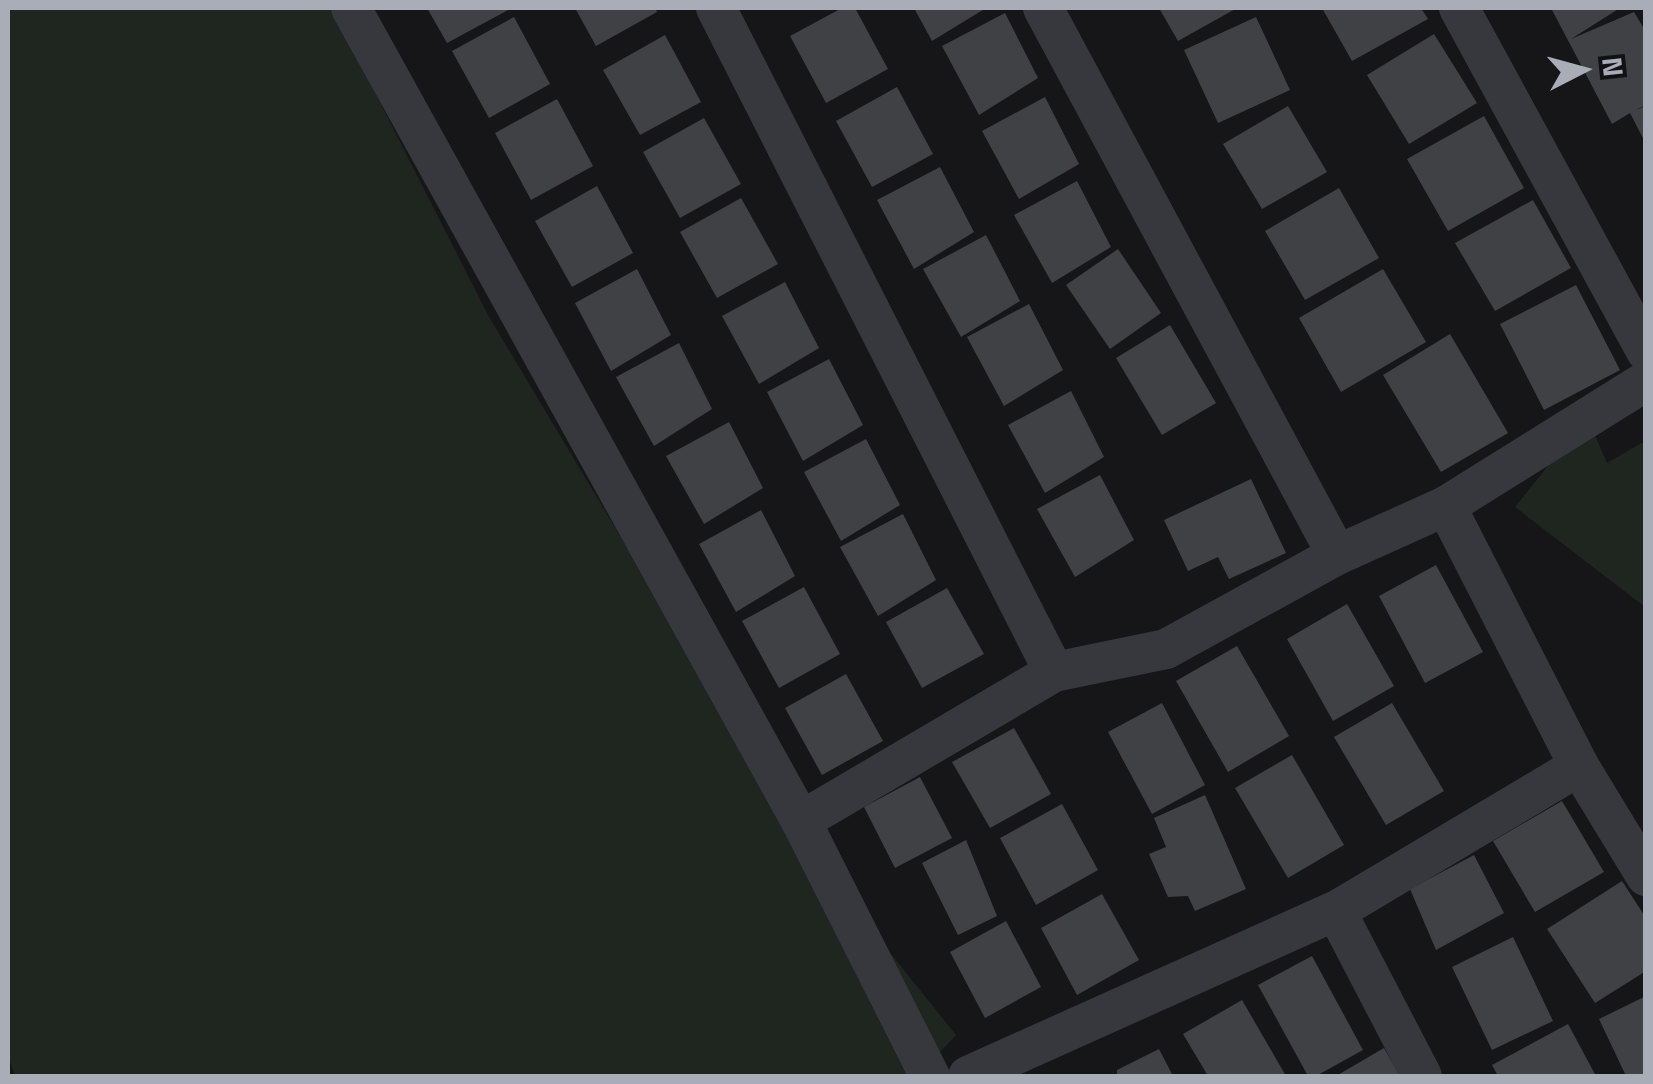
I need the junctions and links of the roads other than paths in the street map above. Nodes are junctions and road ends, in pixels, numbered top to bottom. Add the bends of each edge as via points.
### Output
1 (351, 8) edge
2 (716, 8) edge
3 (1043, 8) edge
4 (1459, 8) edge
5 (1646, 351) edge
6 (1646, 381) edge
7 (1446, 506) junction
8 (1337, 555) junction
9 (1054, 672) junction
10 (1578, 766) junction
11 (801, 821) junction
12 (1646, 876) edge
13 (1336, 910) junction
14 (930, 1076) edge
15 (968, 1076) edge
16 (1422, 1076) edge

1 - 11 street
2 - 9 street
3 - 8 street
4 - 5 street
6 - 7 street
7 - 8 street
7 - 10 street
8 - 9 street via 1166,649
9 - 11 street
10 - 12 street
10 - 13 street
11 - 14 street
13 - 15 street
13 - 16 street

